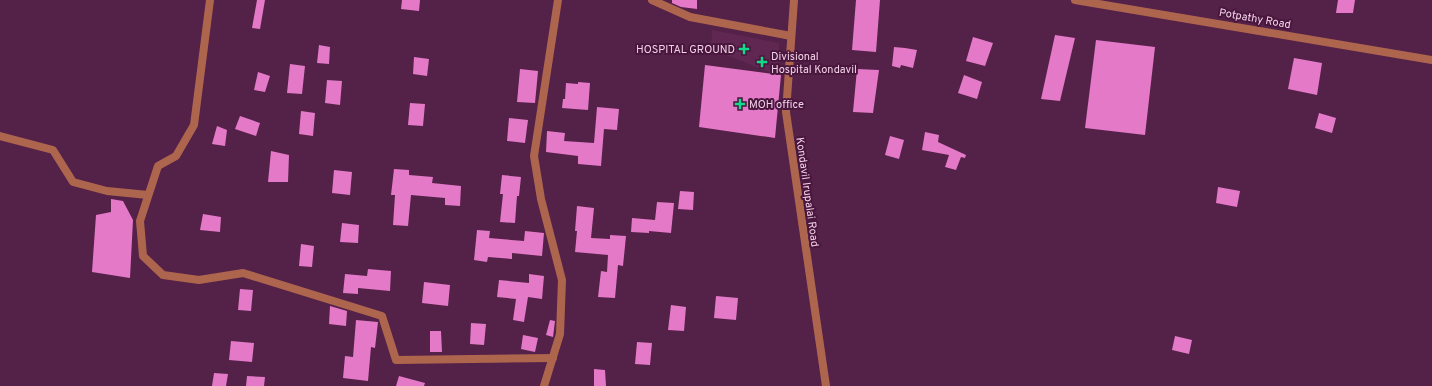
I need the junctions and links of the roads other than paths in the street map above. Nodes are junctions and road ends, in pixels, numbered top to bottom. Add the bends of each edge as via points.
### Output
1 (210, 0) edge
2 (558, 0) edge
3 (652, 0) edge
4 (794, 0) edge
5 (1075, 0) edge
6 (791, 36) junction
7 (1432, 60) edge
8 (0, 136) edge
9 (148, 195) junction
10 (553, 358) junction
11 (544, 386) edge
12 (826, 386) edge

1 - 9 street via 194,125 176,156 158,166
2 - 10 street via 534,156 540,199 562,280 560,334
3 - 6 street via 690,17
4 - 6 street, Kondavil Irupalai Road
5 - 7 street, Potpathy Road
6 - 12 street, Kondavil Irupalai Road via 786,112
8 - 9 street via 53,150 73,182 107,191
9 - 10 street via 140,221 143,256 163,275 199,280 244,273 382,316 396,360
10 - 11 street

